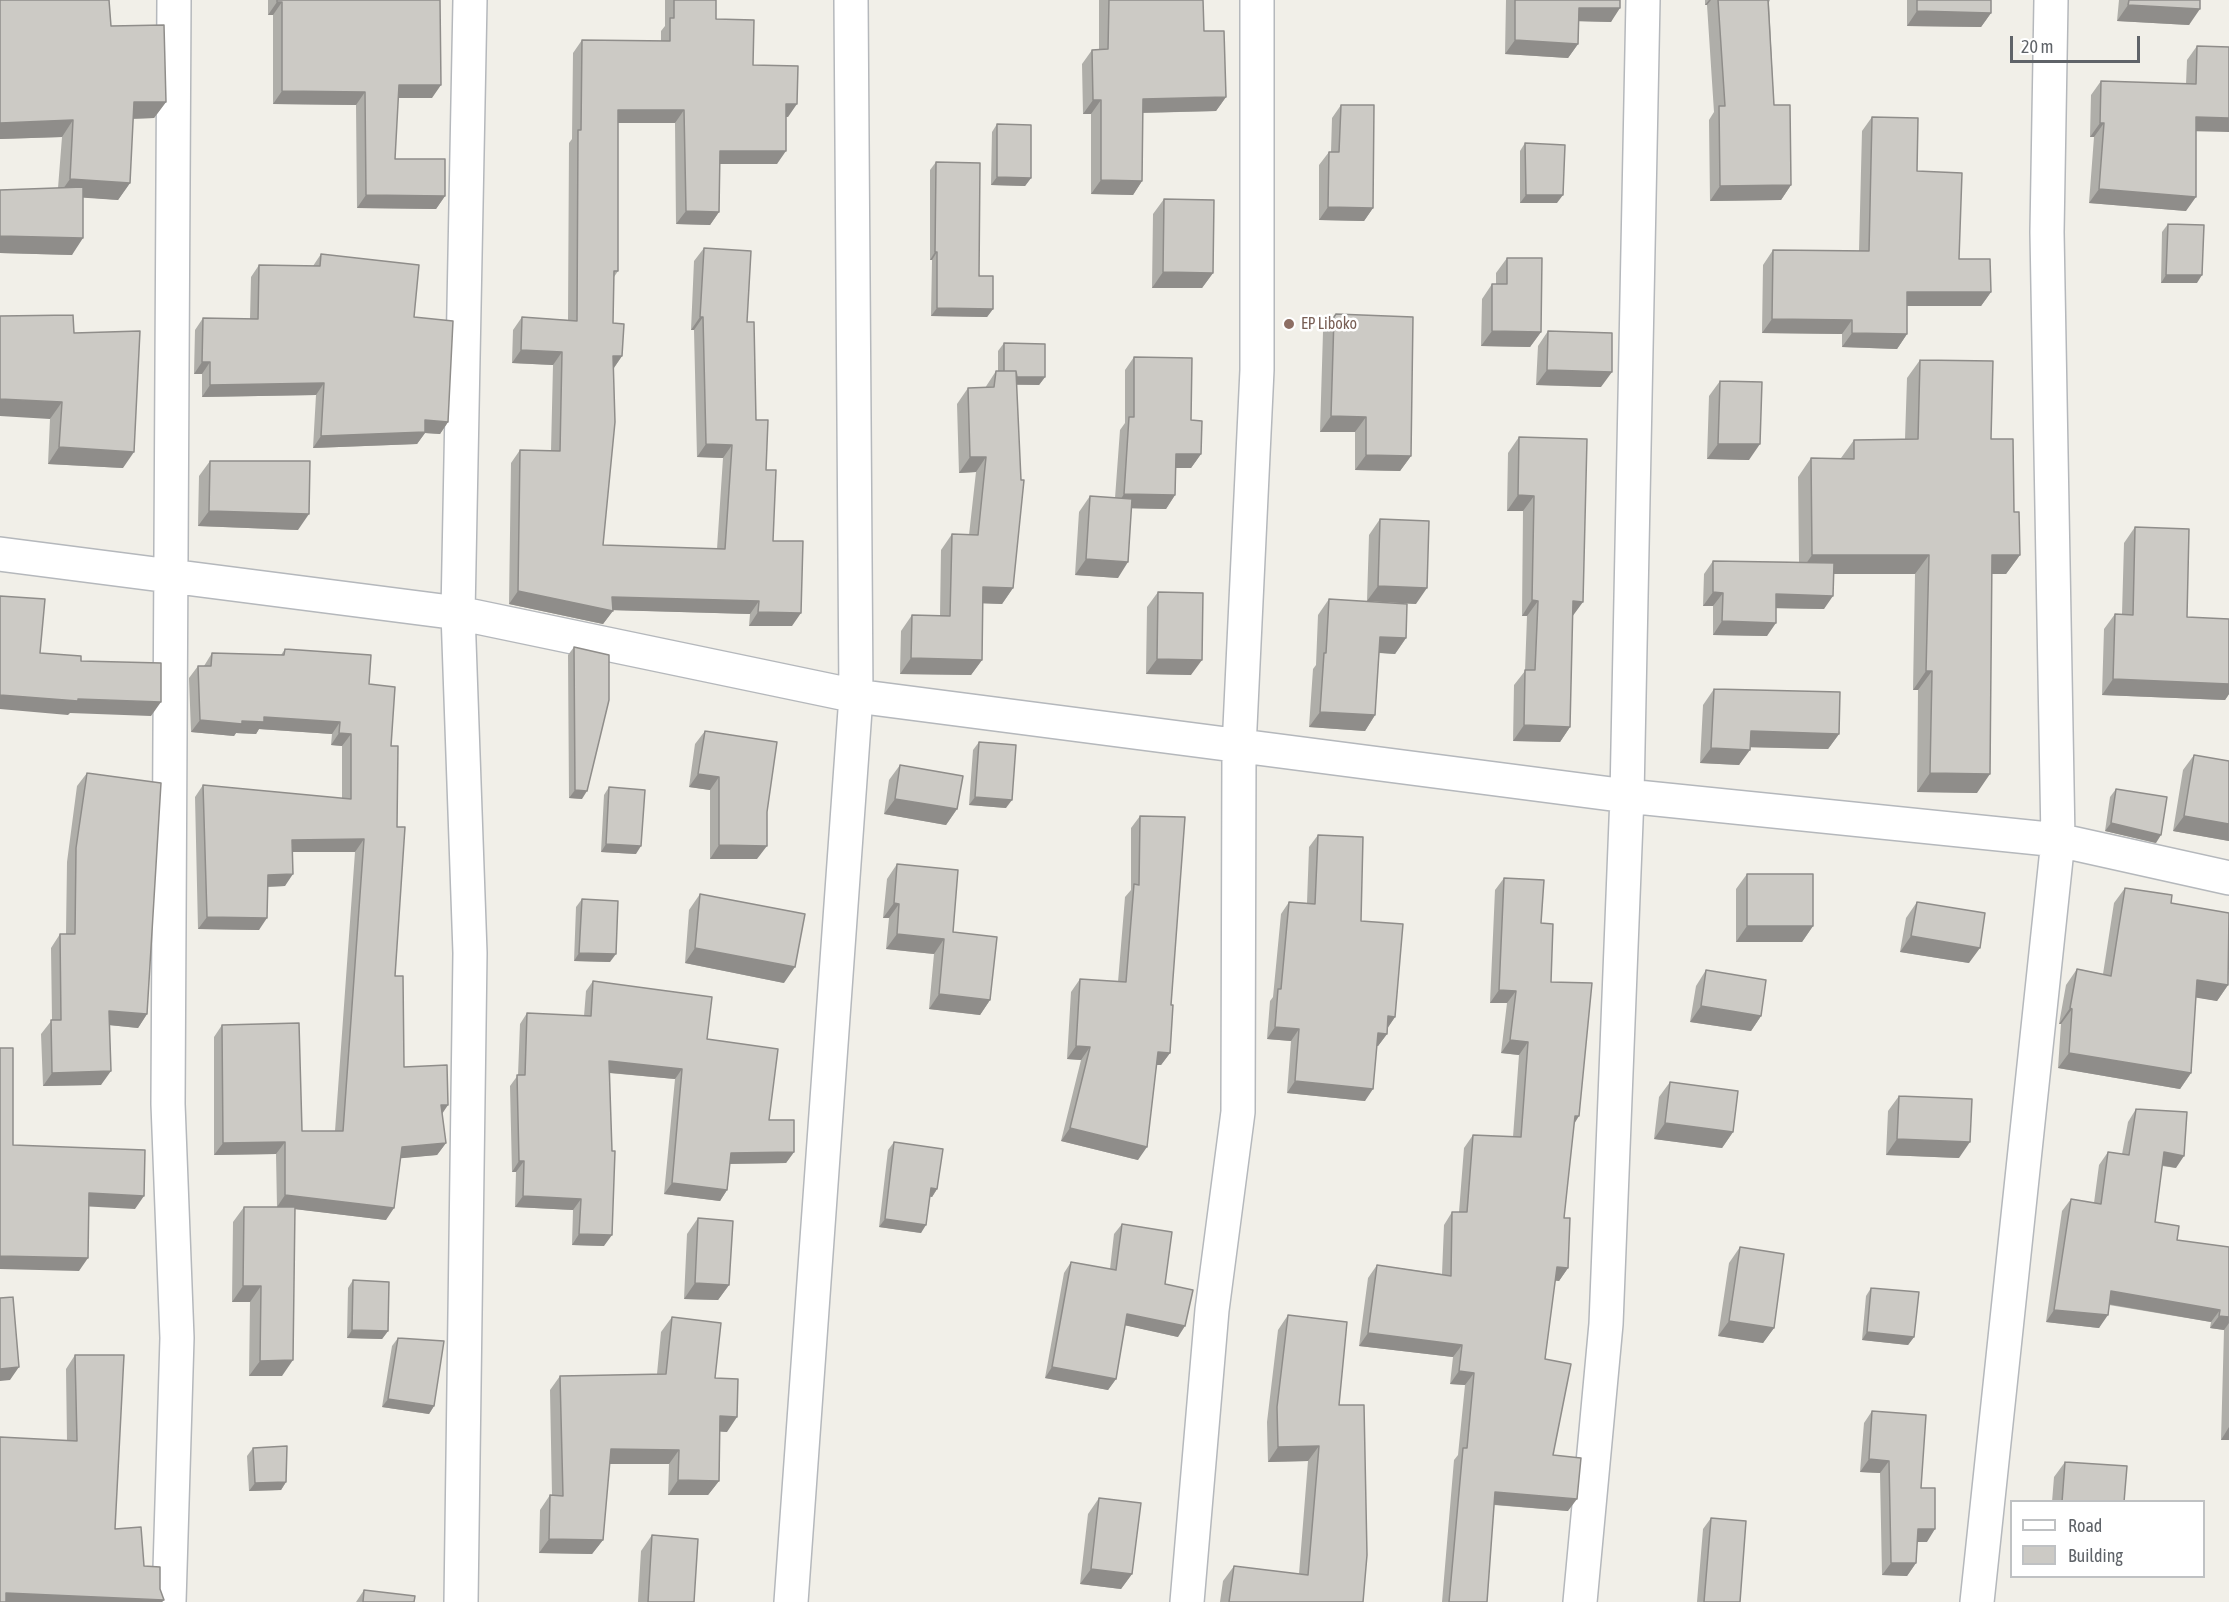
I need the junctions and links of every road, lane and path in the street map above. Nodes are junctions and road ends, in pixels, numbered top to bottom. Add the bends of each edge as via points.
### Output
1 (174, 0) edge
2 (470, 0) edge
3 (851, 0) edge
4 (1257, 0) edge
5 (1643, 0) edge
6 (2051, 0) edge
7 (0, 554) edge
8 (171, 576) junction
9 (458, 613) junction
10 (856, 696) junction
11 (1239, 748) junction
12 (1627, 796) junction
13 (2058, 840) junction
14 (2229, 878) edge
15 (169, 1602) edge
16 (461, 1602) edge
17 (791, 1602) edge
18 (1187, 1602) edge
19 (1580, 1602) edge
20 (1977, 1602) edge

1 - 8 street
2 - 9 street
3 - 10 street
4 - 11 street via 1257,370
5 - 12 street
6 - 13 street via 2047,232
7 - 8 street
8 - 9 street
8 - 15 street via 168,1104 177,1338
9 - 10 street
9 - 16 street via 470,953
10 - 11 street
10 - 17 street
11 - 12 street
11 - 18 street via 1238,1112 1212,1310
12 - 13 street
12 - 19 street via 1606,1324
13 - 14 street
13 - 20 street

